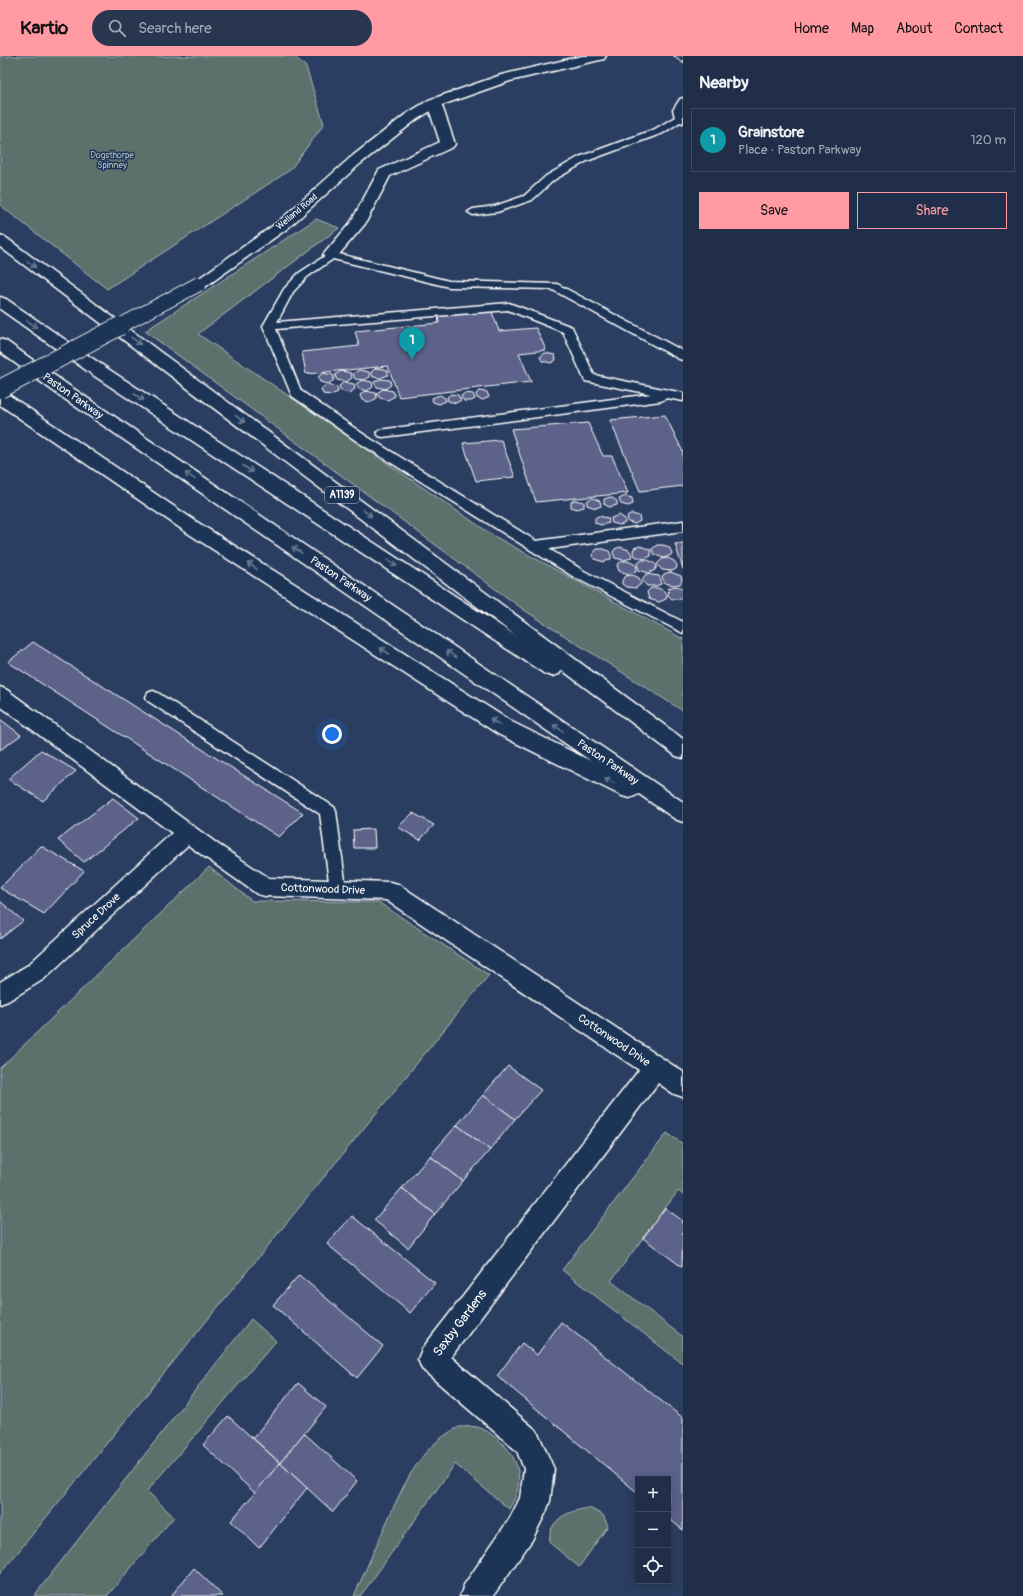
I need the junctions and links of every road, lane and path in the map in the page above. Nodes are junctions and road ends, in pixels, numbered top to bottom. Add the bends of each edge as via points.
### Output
1 (599, 56) edge
2 (680, 56) edge
3 (683, 58) edge
4 (683, 101) edge
5 (434, 103) junction
6 (681, 119) edge
7 (473, 212) dead end
8 (0, 240) edge
9 (331, 255) junction
10 (0, 302) edge
11 (269, 326) junction
12 (0, 344) edge
13 (683, 356) edge
14 (0, 389) edge
15 (679, 396) edge
16 (0, 397) edge
17 (383, 433) dead end
18 (683, 526) edge
19 (534, 546) junction
20 (683, 628) edge
21 (0, 695) edge
22 (153, 697) dead end
23 (683, 750) edge
24 (683, 756) edge
25 (683, 813) edge
26 (683, 817) edge
27 (187, 832) junction
28 (338, 889) junction
29 (0, 994) edge
30 (656, 1067) junction
31 (683, 1086) edge
32 (475, 1596) edge

1 - 5 main road, Welland Road via 506,78
2 - 3 lane
4 - 6 lane via 678,110
5 - 9 main road via 448,144 384,173 358,224
5 - 14 main road, Welland Road, bridge via 411,117 356,161 283,225 199,284
6 - 7 lane via 658,131 583,159 550,178 528,198 497,209
8 -> 23 main road, A1139
9 - 11 lane via 303,275 288,291
9 - 13 lane via 449,284 553,286
10 -> 24 main road, A1139 via 99,371
11 - 15 lane via 509,306 568,330 588,378
11 - 19 lane via 296,393 362,439
25 -> 12 main road, Paston Parkway
15 - 17 lane
26 -> 16 main road via 505,728 190,526
18 - 19 lane
19 - 20 lane via 579,574
21 - 27 main road, Cottonwood Drive
22 - 28 lane via 328,811
27 - 28 main road, Cottonwood Drive via 265,887
27 - 29 main road, Spruce Drove via 36,972
28 - 30 main road, Cottonwood Drive via 390,891
30 - 31 main road, Cottonwood Drive
30 - 32 main road, Saxby Gardens via 432,1359 527,1441 538,1469 535,1501 521,1529

